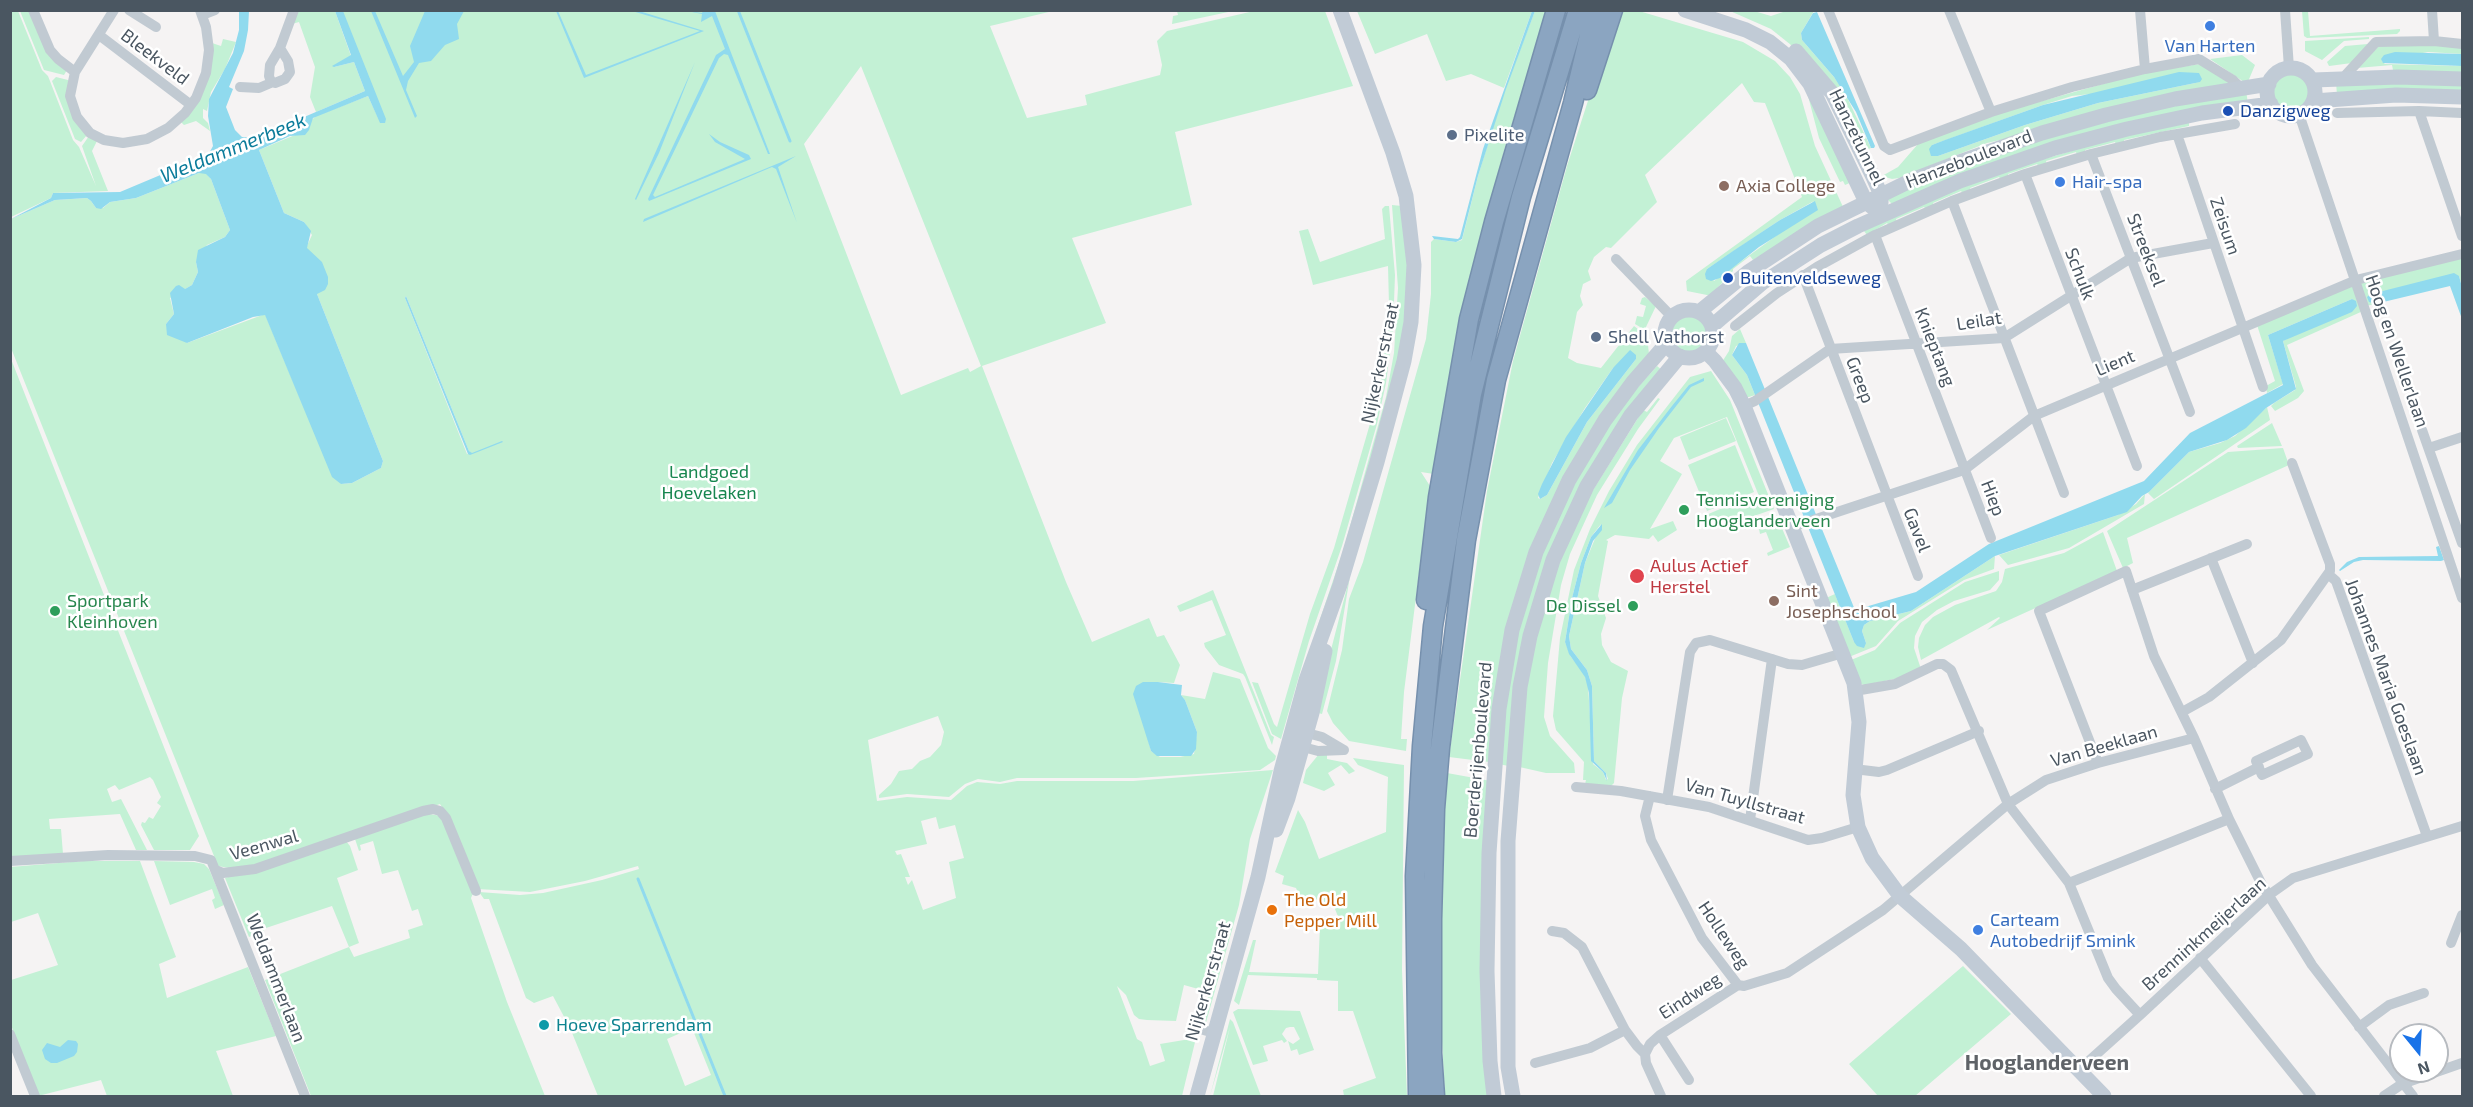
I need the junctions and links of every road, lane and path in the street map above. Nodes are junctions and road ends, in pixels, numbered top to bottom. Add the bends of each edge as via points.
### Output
1 (33, 10) edge
2 (114, 10) edge
3 (129, 10) edge
4 (215, 10) edge
5 (294, 10) edge
6 (1340, 10) edge
7 (1557, 10) edge
8 (1578, 10) edge
9 (1595, 10) edge
10 (1613, 10) edge
11 (1685, 10) edge
12 (1716, 10) edge
13 (1828, 10) edge
14 (1949, 10) edge
15 (2140, 10) edge
16 (2285, 10) edge
17 (2432, 10) edge
18 (201, 13) edge
19 (156, 27) dead end
20 (99, 35) junction
21 (2434, 41) junction
22 (2463, 44) edge
23 (280, 48) junction
24 (2289, 68) junction
25 (2145, 69) junction
26 (75, 72) junction
27 (2343, 78) junction
28 (2463, 79) edge
29 (2313, 80) junction
30 (273, 82) junction
31 (2269, 84) junction
32 (240, 87) dead end
33 (2242, 89) junction
34 (2463, 97) edge
35 (2314, 101) junction
36 (1573, 103) junction
37 (2271, 104) junction
38 (191, 105) junction
39 (2419, 111) junction
40 (1991, 112) junction
41 (2337, 113) dead end
42 (2463, 113) edge
43 (2299, 114) junction
44 (2235, 124) dead end
45 (2177, 134) junction
46 (2091, 154) junction
47 (2025, 174) junction
48 (1881, 195) junction
49 (1952, 201) junction
50 (1866, 202) junction
51 (1880, 215) junction
52 (1875, 235) junction
53 (2463, 236) edge
54 (2213, 243) junction
55 (2463, 254) edge
56 (2131, 258) junction
57 (1616, 259) dead end
58 (1803, 275) junction
59 (2356, 280) junction
60 (2071, 295) junction
61 (1699, 312) junction
62 (1672, 317) junction
63 (1712, 326) junction
64 (1735, 326) dead end
65 (2243, 328) junction
66 (2004, 338) junction
67 (1667, 343) junction
68 (1917, 345) junction
69 (1830, 349) junction
70 (1706, 352) junction
71 (1680, 356) junction
72 (2170, 358) junction
73 (2105, 385) junction
74 (2263, 387) dead end
75 (1750, 404) junction
76 (2190, 411) dead end
77 (2034, 416) junction
78 (2422, 430) dead end
79 (2463, 437) edge
80 (2429, 448) junction
81 (2292, 463) dead end
82 (2137, 466) dead end
83 (1964, 470) junction
84 (2064, 493) dead end
85 (1886, 496) junction
86 (1798, 525) junction
87 (1991, 538) dead end
88 (2463, 543) edge
89 (2247, 544) dead end
90 (2211, 558) junction
91 (2328, 574) junction
92 (1918, 576) dead end
93 (2132, 590) junction
94 (2463, 598) edge
95 (1843, 652) junction
96 (1772, 659) junction
97 (2253, 663) junction
98 (1855, 691) junction
99 (2182, 712) junction
100 (1979, 731) junction
101 (2193, 738) junction
102 (2098, 763) junction
103 (2259, 767) dead end
104 (1854, 769) junction
105 (1576, 787) dead end
106 (2215, 789) junction
107 (1650, 796) junction
108 (1667, 800) junction
109 (2008, 804) junction
110 (1419, 805) junction
111 (1750, 819) junction
112 (2229, 819) junction
113 (1858, 827) junction
114 (2462, 830) edge
115 (2427, 836) junction
116 (10, 861) edge
117 (216, 870) junction
118 (2069, 883) junction
119 (476, 891) dead end
120 (2269, 895) junction
121 (1900, 896) junction
122 (2463, 915) edge
123 (1552, 931) dead end
124 (2451, 943) dead end
125 (2200, 958) junction
126 (1738, 985) junction
127 (2424, 993) dead end
128 (2140, 1015) junction
129 (2359, 1027) junction
130 (1625, 1030) junction
131 (10, 1034) edge
132 (1660, 1035) junction
133 (1646, 1054) junction
134 (2463, 1063) edge
135 (1535, 1064) dead end
136 (2080, 1069) junction
137 (1689, 1080) dead end
138 (2402, 1084) junction
139 (35, 1096) edge
140 (305, 1096) edge
141 (1197, 1096) edge
142 (1418, 1096) edge
143 (1435, 1096) edge
144 (1494, 1096) edge
145 (1513, 1096) edge
146 (1661, 1096) edge
147 (2104, 1096) edge
148 (2311, 1096) edge
149 (2384, 1096) edge
150 (2413, 1096) edge

1 - 26 street via 50,50
2 - 20 street
3 - 19 street
4 - 18 street
5 - 23 street
6 - 141 main road, Nijkerkerstraat via 1400,175 1410,224 1413,309 1404,361 1377,462 1306,680 1300,739 1281,771 1258,877 1207,1031
7 - 110 highway via 1494,222 1455,394 1426,598 1414,746
8 - 110 highway via 1521,197 1472,394 1433,626
9 - 36 highway
10 - 36 highway via 1586,93
11 - 50 main road, Hanzetunnel via 1746,30 1791,58 1813,91
12 - 48 main road, Hanzetunnel via 1777,36 1814,69 1839,107
13 - 40 street, Hanzeboulevard via 1884,146 1893,150
14 - 40 street
15 - 25 street
16 - 24 street
17 - 21 street
18 - 38 street via 208,38 208,62
20 - 26 street
20 - 38 street, Bleekveld
21 - 22 street
21 - 27 street via 2376,42
23 - 30 street via 270,64
23 - 30 street via 290,72 285,79
24 - 29 main road via 2301,70
24 - 31 main road via 2278,72
25 - 33 street, Hanzeboulevard via 2199,59
25 - 40 street, Hanzeboulevard
26 - 38 street via 70,88 74,110 85,128 104,140 147,139 168,128
27 - 28 main road
27 - 29 main road
29 - 35 main road
30 - 32 street via 259,88
31 - 33 main road, Hanzeboulevard
31 - 37 main road
33 - 48 main road, Hanzeboulevard via 2140,107 2042,133
34 - 35 main road via 2396,95
35 - 43 main road
36 - 143 highway via 1496,380 1467,540 1440,748 1436,809 1432,919
37 - 43 main road via 2280,113
37 - 51 main road, Hanzeboulevard via 2177,118 2055,148 1960,181
39 - 41 street
39 - 42 street
39 - 53 street
43 - 59 street, Hoog en Wellerlaan
44 - 45 street, Hanzeboulevard
45 - 46 street, Hanzeboulevard
45 - 54 street, Zeisum
46 - 47 street, Hanzeboulevard
46 - 56 street, Streeksel
47 - 49 street, Hanzeboulevard
47 - 60 street, Schulk
48 - 50 main road, Hanzeboulevard
48 - 51 main road, Hanzetunnel
49 - 52 street, Hanzeboulevard
49 - 66 street
50 - 51 main road, Hanzetunnel
50 - 61 main road, Hanzeboulevard via 1785,245
51 - 63 main road, Hanzeboulevard via 1787,266
52 - 58 street, Hanzeboulevard
52 - 68 street, Knieptang
54 - 56 street, Leilat
54 - 65 street, Zeisum
55 - 59 street, Lient
56 - 60 street, Leilat
56 - 72 street, Streeksel
57 - 62 street
58 - 64 street, Hanzeboulevard
58 - 69 street, Greep
59 - 65 street, Lient
59 - 94 street, Hoog en Wellerlaan
60 - 66 street, Leilat
60 - 73 street, Schulk
61 - 62 main road via 1686,310
61 - 63 main road
62 - 67 main road via 1665,331
63 - 70 main road via 1712,340
65 - 72 street, Lient
65 - 74 street, Zeisum
66 - 68 street, Leilat
66 - 77 street
67 - 71 main road
67 - 144 main road, Boerderijenboulevard via 1633,382 1569,480 1527,577 1512,630 1502,682 1488,853 1487,971
68 - 69 street, Leilat
68 - 83 street, Knieptang
69 - 75 street
69 - 85 street, Greep
70 - 71 main road via 1690,358
70 - 75 main road
71 - 145 main road, Boerderijenboulevard via 1647,394 1587,486 1563,535 1530,636 1520,687 1508,841 1508,1067
72 - 73 street, Lient
72 - 76 street, Streeksel
73 - 77 street, Lient
73 - 82 street, Schulk
75 - 86 main road
77 - 83 street, Lient
77 - 84 street
78 - 80 street
79 - 80 street
80 - 88 street
81 - 91 street, Johannes Maria Goeslaan via 2330,564
83 - 85 street, Lient
83 - 87 street, Hiep
85 - 86 street, Lient
85 - 92 street, Gavel
86 - 95 main road
89 - 90 street
90 - 93 street
90 - 97 street
91 - 97 street via 2281,640
91 - 115 street, Johannes Maria Goeslaan via 2336,581
93 - 99 street via 2154,656
93 - 102 street via 2126,571 2039,611
95 - 96 street via 1802,665
95 - 98 main road
96 - 108 street via 1710,640 1693,646
96 - 111 street
97 - 99 street
98 - 100 street via 1895,684 1943,664 1951,670
98 - 104 main road via 1858,722
99 - 101 street
100 - 104 street via 1887,770
100 - 109 street
101 - 102 street, Van Beeklaan
101 - 106 street
102 - 109 street, Van Beeklaan via 2046,780
103 - 106 street
104 - 113 main road
105 - 107 street, Van Tuyllstraat
106 - 112 street
107 - 108 street, Van Tuyllstraat
107 - 126 street, Holleweg via 1645,816 1651,840 1693,924
108 - 111 street, Van Tuyllstraat
109 - 118 street
109 - 121 street, Van Beeklaan
110 - 142 highway via 1414,922
111 - 113 street, Van Tuyllstraat via 1808,840
112 - 118 street
112 - 120 street
113 - 121 main road via 1872,858
114 - 115 street, Brenninkmeijerlaan
115 - 120 street, Brenninkmeijerlaan via 2292,878
116 - 117 street, Veenwal via 108,855 195,856 211,860
117 - 119 street, Veenwal via 223,873 255,868 434,809 446,818
117 - 140 street, Weldammerlaan
118 - 128 street via 2108,978
120 - 125 street, Brenninkmeijerlaan
120 - 129 street via 2312,965
121 - 126 street, Holleweg via 1787,973
121 - 136 main road via 1961,948
122 - 124 street
123 - 130 street via 1564,933 1582,947
125 - 128 street, Brenninkmeijerlaan
125 - 148 street
126 - 132 street, Eindweg
127 - 129 street via 2389,1005
128 - 136 street, Brenninkmeijerlaan
129 - 138 street
130 - 133 street
130 - 135 street via 1590,1048
131 - 139 street
132 - 133 street, Eindweg
132 - 137 street, Eindweg
133 - 146 street via 1646,1064
134 - 138 street
136 - 147 main road
138 - 149 street
138 - 150 street

